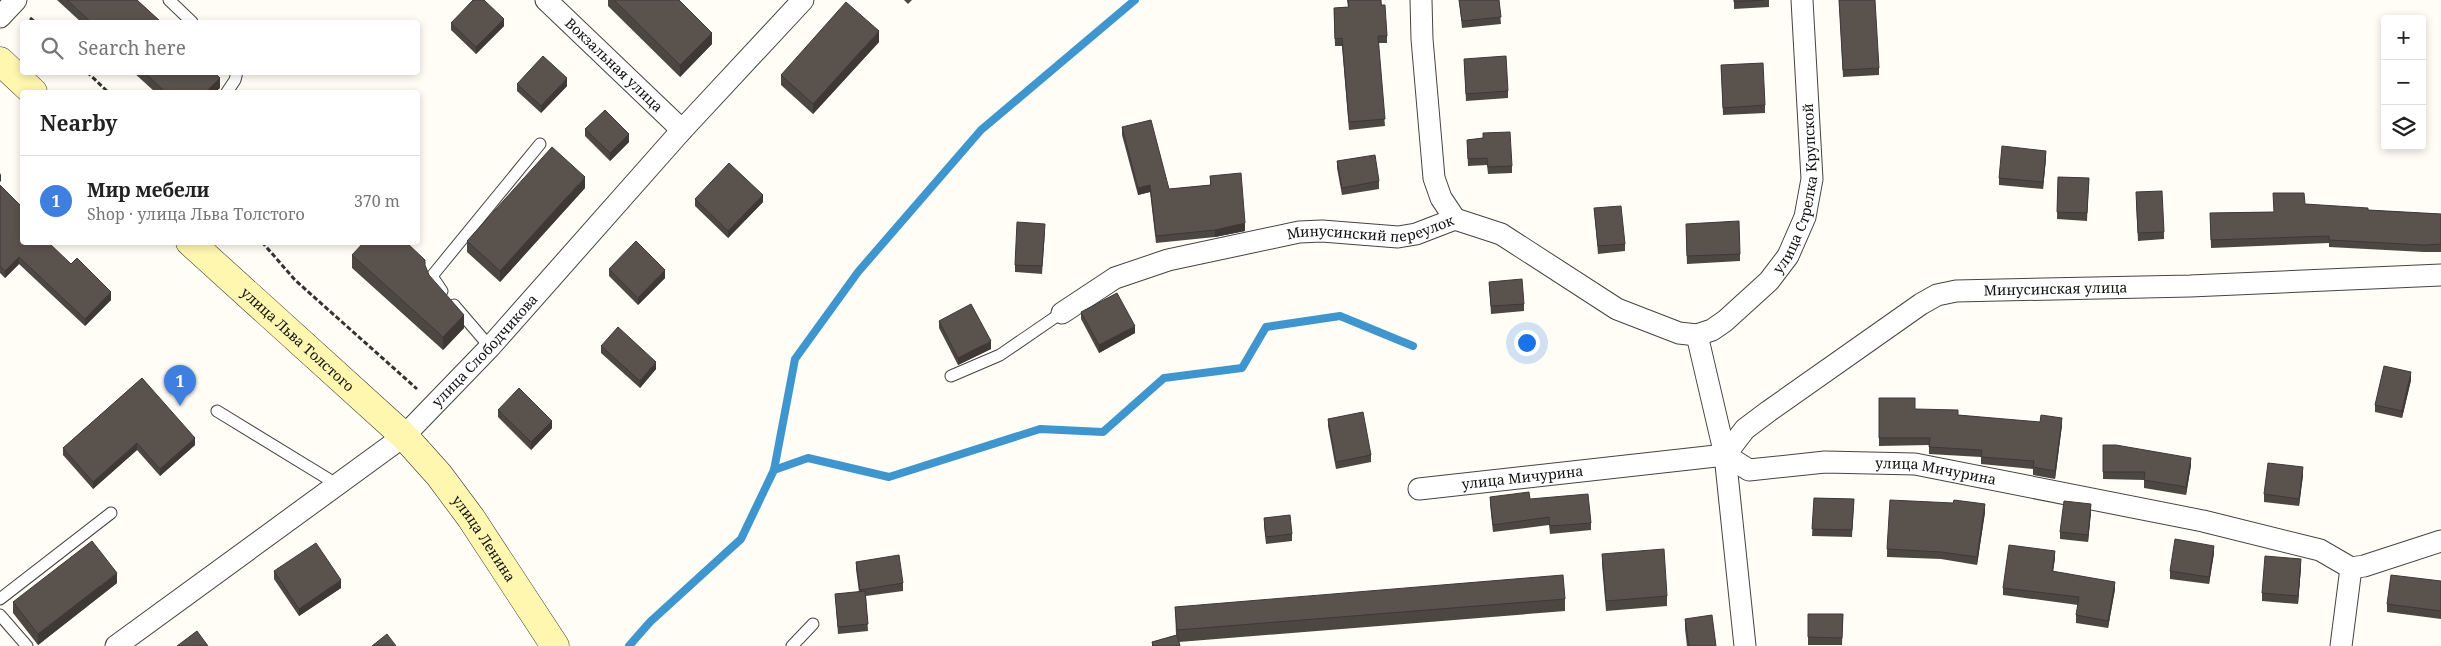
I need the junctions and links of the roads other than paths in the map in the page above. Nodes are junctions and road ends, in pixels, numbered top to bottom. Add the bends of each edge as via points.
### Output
1 (16, 0) edge
2 (169, 0) edge
3 (546, 0) edge
4 (803, 0) edge
5 (1421, 0) edge
6 (1802, 0) edge
7 (0, 17) edge
8 (190, 20) edge
9 (4, 72) edge
10 (237, 75) edge
11 (30, 90) edge
12 (228, 90) edge
13 (682, 130) junction
14 (540, 144) dead end
15 (1455, 219) junction
16 (193, 245) edge
17 (2441, 275) edge
18 (1058, 316) joint
19 (1697, 335) junction
20 (490, 347) junction
21 (951, 376) dead end
22 (217, 411) dead end
23 (404, 436) junction
24 (1725, 455) junction
25 (338, 485) junction
26 (1419, 489) dead end
27 (111, 513) dead end
28 (2441, 541) edge
29 (2351, 568) junction
30 (0, 599) edge
31 (0, 615) edge
32 (813, 624) dead end
33 (27, 646) edge
34 (116, 646) edge
35 (555, 646) edge
36 (792, 646) edge
37 (1745, 646) edge
38 (2341, 646) edge

1 - 7 street
2 - 8 lane
3 - 13 street, Вокзальная улица
4 - 13 street, улица Слободчикова
5 - 15 street via 1434,178 1441,198
6 - 19 street, улица Стрелка Крупской via 1812,178 1805,218 1788,256 1769,280 1726,321
9 - 11 main road
10 - 12 lane
13 - 20 street, улица Слободчикова
14 - 20 lane via 432,276
15 - 18 street, Минусинский переулок via 1416,234 1300,232 1168,260 1114,278
15 - 19 street, Минусинский переулок via 1501,234 1617,309 1679,333
16 - 23 main road, улица Льва Толстого
17 - 24 street, Минусинская улица via 2190,286 1956,291 1937,295 1763,415 1746,429
18 - 21 lane via 1000,355
19 - 24 street
20 - 23 street, улица Слободчикова
22 - 25 lane
23 - 25 street, улица Слободчикова
23 - 35 main road, улица Ленина via 471,518
24 - 26 street, улица Мичурина
24 - 29 street, улица Мичурина via 1749,470 1825,462 1915,464 2212,524 2320,550
24 - 37 street
25 - 34 street, улица Слободчикова
27 - 30 lane
28 - 29 street
29 - 38 street
31 - 33 lane
32 - 36 lane

